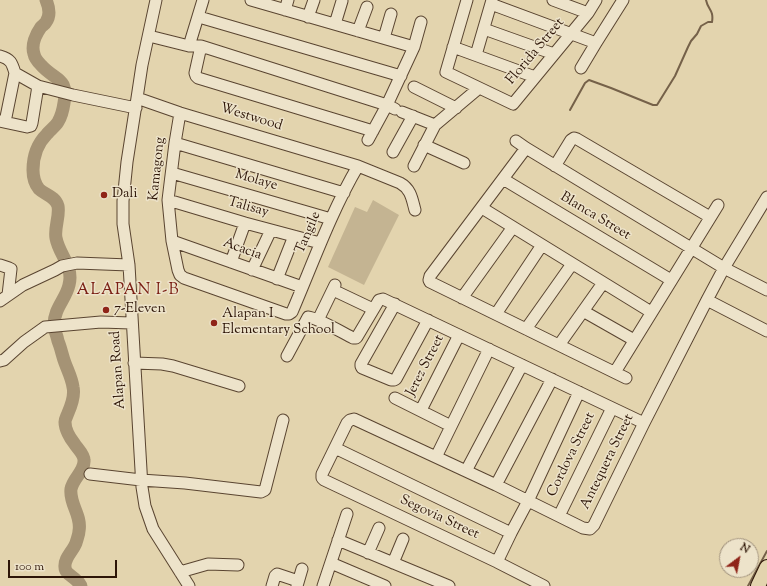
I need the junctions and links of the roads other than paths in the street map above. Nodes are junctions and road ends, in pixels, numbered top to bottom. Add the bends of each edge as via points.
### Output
1 (156, 0) edge
2 (203, 0) edge
3 (314, 0) edge
4 (467, 0) edge
5 (553, 0) edge
6 (596, 0) edge
7 (623, 0) edge
8 (255, 1) edge
9 (342, 1) edge
10 (492, 2) edge
11 (286, 5) edge
12 (367, 7) dead end
13 (588, 13) junction
14 (391, 14) dead end
15 (198, 17) junction
16 (308, 17) junction
17 (421, 22) dead end
18 (334, 24) junction
19 (484, 29) junction
20 (358, 31) junction
21 (571, 34) junction
22 (149, 36) junction
23 (384, 38) junction
24 (596, 43) junction
25 (189, 46) junction
26 (201, 46) junction
27 (414, 47) junction
28 (453, 47) junction
29 (554, 54) junction
30 (476, 55) junction
31 (0, 56) edge
32 (581, 68) dead end
33 (15, 73) junction
34 (400, 76) junction
35 (535, 77) junction
36 (38, 86) junction
37 (414, 87) dead end
38 (480, 88) junction
39 (136, 103) junction
40 (456, 108) junction
41 (395, 109) junction
42 (180, 113) junction
43 (413, 116) junction
44 (3, 122) edge
45 (435, 125) junction
46 (516, 141) dead end
47 (175, 143) junction
48 (424, 145) junction
49 (526, 148) junction
50 (393, 152) dead end
51 (464, 163) dead end
52 (358, 166) junction
53 (414, 166) dead end
54 (554, 166) junction
55 (172, 173) junction
56 (503, 179) junction
57 (344, 193) junction
58 (767, 197) edge
59 (168, 200) junction
60 (718, 205) dead end
61 (482, 208) junction
62 (415, 210) dead end
63 (710, 217) junction
64 (331, 219) junction
65 (245, 223) junction
66 (513, 227) junction
67 (271, 230) junction
68 (294, 236) junction
69 (172, 241) junction
70 (320, 243) junction
71 (542, 245) junction
72 (691, 248) junction
73 (231, 262) junction
74 (572, 264) junction
75 (129, 265) junction
76 (0, 266) edge
77 (724, 268) junction
78 (252, 270) junction
79 (277, 279) junction
80 (671, 280) junction
81 (604, 283) junction
82 (302, 287) junction
83 (767, 290) edge
84 (4, 298) edge
85 (462, 298) junction
86 (707, 300) junction
87 (395, 304) junction
88 (373, 309) junction
89 (583, 311) junction
90 (651, 312) junction
91 (289, 314) joint
92 (496, 314) junction
93 (318, 320) junction
94 (428, 320) junction
95 (131, 323) junction
96 (526, 329) junction
97 (767, 331) edge
98 (459, 335) junction
99 (634, 340) junction
100 (559, 345) junction
101 (489, 349) junction
102 (287, 356) dead end
103 (0, 361) edge
104 (134, 363) junction
105 (522, 365) junction
106 (615, 372) junction
107 (626, 378) dead end
108 (552, 379) junction
109 (239, 386) dead end
110 (578, 392) junction
111 (394, 398) dead end
112 (612, 408) junction
113 (421, 410) junction
114 (283, 420) dead end
115 (644, 423) junction
116 (451, 426) junction
117 (335, 448) junction
118 (436, 457) junction
119 (466, 471) junction
120 (90, 474) dead end
121 (141, 480) junction
122 (496, 485) junction
123 (528, 500) junction
124 (347, 514) dead end
125 (559, 516) junction
126 (379, 528) dead end
127 (511, 533) junction
128 (403, 539) dead end
129 (338, 540) junction
130 (368, 553) junction
131 (497, 562) junction
132 (331, 563) junction
133 (393, 563) junction
134 (238, 565) dead end
135 (767, 567) edge
136 (302, 569) dead end
137 (180, 572) junction
138 (298, 583) edge
139 (189, 586) edge
140 (272, 586) edge
141 (324, 586) edge
142 (385, 586) edge
143 (449, 586) edge
144 (544, 586) edge
145 (758, 586) edge

1 - 22 street, Alapan Road
2 - 15 street
3 - 16 street
4 - 28 street
5 - 13 street
6 - 13 street, Florida Street
7 - 24 street
8 - 11 street
9 - 18 street
10 - 19 street
10 - 21 street
11 - 16 street
12 - 20 street
13 - 21 street, Florida Street
14 - 23 street
15 - 25 street
15 - 34 street
16 - 18 street
17 - 27 street
18 - 20 street
19 - 29 street
19 - 30 street
20 - 23 street
21 - 24 street
21 - 29 street, Florida Street
22 - 25 street
22 - 39 street, Alapan Road
23 - 27 street
24 - 32 street
25 - 26 street
26 - 41 street
26 - 41 street via 195,73 198,78 371,136
27 - 34 street
28 - 30 street
28 - 38 street via 446,72
29 - 35 street, Florida Street
30 - 35 street
31 - 33 street via 7,58
33 - 36 street, Westwood
33 - 44 street
34 - 41 street
35 - 38 street, Florida Street via 513,104
36 - 39 street, Westwood via 73,95
36 - 44 street via 31,126
37 - 40 street
38 - 40 street
39 - 42 street, Westwood
39 - 75 street, Alapan Road via 122,201
40 - 45 street
41 - 43 street
42 - 47 street, Kamagong
42 - 52 street, Westwood
43 - 45 street
43 - 50 street
45 - 48 street
46 - 49 street
47 - 55 street, Kamagong
47 - 57 street
48 - 51 street
48 - 53 street
49 - 54 street
49 - 56 street
52 - 57 street, Tangile
52 - 62 street, Westwood via 406,186
54 - 63 street via 574,138
54 - 72 street
55 - 59 street, Kamagong
55 - 64 street, Molaye
56 - 61 street
56 - 80 street, Blanca Street
57 - 64 street, Tangile
58 - 77 street, Antequera Street
59 - 65 street, Talisay
59 - 69 street, Kamagong
60 - 63 street
61 - 66 street
61 - 85 street via 429,280
63 - 72 street
64 - 70 street, Tangile
65 - 67 street, Talisay
65 - 73 street
66 - 71 street
66 - 85 street
67 - 68 street, Talisay
67 - 78 street
68 - 70 street, Talisay
68 - 79 street
69 - 73 street, Acacia
69 - 91 street, Kamagong via 178,270 184,278
70 - 82 street, Tangile
71 - 74 street
71 - 92 street
72 - 77 street
72 - 80 street
73 - 78 street, Acacia
74 - 81 street
74 - 96 street
75 - 84 street via 77,263 62,266 23,285
75 - 95 street, Alapan Road
76 - 84 street via 11,269
77 - 83 street
77 - 86 street, Antequera Street
78 - 79 street, Acacia
79 - 82 street, Acacia
80 - 90 street
81 - 89 street
81 - 90 street
82 - 91 street, Tangile
85 - 92 street
86 - 97 street
86 - 115 street, Antequera Street
87 - 88 street via 381,299
87 - 94 street
87 - 94 street via 361,364 362,368 394,380
88 - 93 street via 356,338
88 - 93 street via 334,287
89 - 99 street
89 - 100 street
90 - 99 street
92 - 96 street
93 - 102 street via 306,318
94 - 98 street
95 - 103 street via 102,322 45,327
95 - 104 street, Alapan Road
96 - 100 street
98 - 101 street
98 - 113 street, Jerez Street
99 - 106 street
100 - 106 street
101 - 105 street
101 - 116 street
104 - 109 street via 173,366
104 - 121 street, Alapan Road
105 - 108 street
105 - 119 street
106 - 107 street
108 - 110 street
108 - 122 street
110 - 112 street
110 - 123 street
111 - 113 street
112 - 115 street
112 - 125 street, Cordova Street
113 - 116 street
114 - 121 street via 265,490 261,492
115 - 125 street, Antequera Street via 590,529
116 - 118 street
117 - 118 street, Antequera Street via 347,423 354,420
117 - 127 street
117 - 131 street, Segovia Street via 322,474 324,480
118 - 119 street, Antequera Street
119 - 122 street, Antequera Street
120 - 121 street
121 - 137 street, Alapan Road via 145,506 153,529
122 - 123 street, Antequera Street
123 - 125 street, Antequera Street
123 - 127 street
124 - 129 street
126 - 130 street
127 - 131 street
128 - 133 street
129 - 130 street
129 - 132 street
130 - 133 street
131 - 144 street, Segovia Street
132 - 141 street
132 - 142 street
133 - 143 street
134 - 137 street via 208,564
135 - 145 main road
136 - 138 street
137 - 139 street, Alapan Road
138 - 140 street via 277,574

